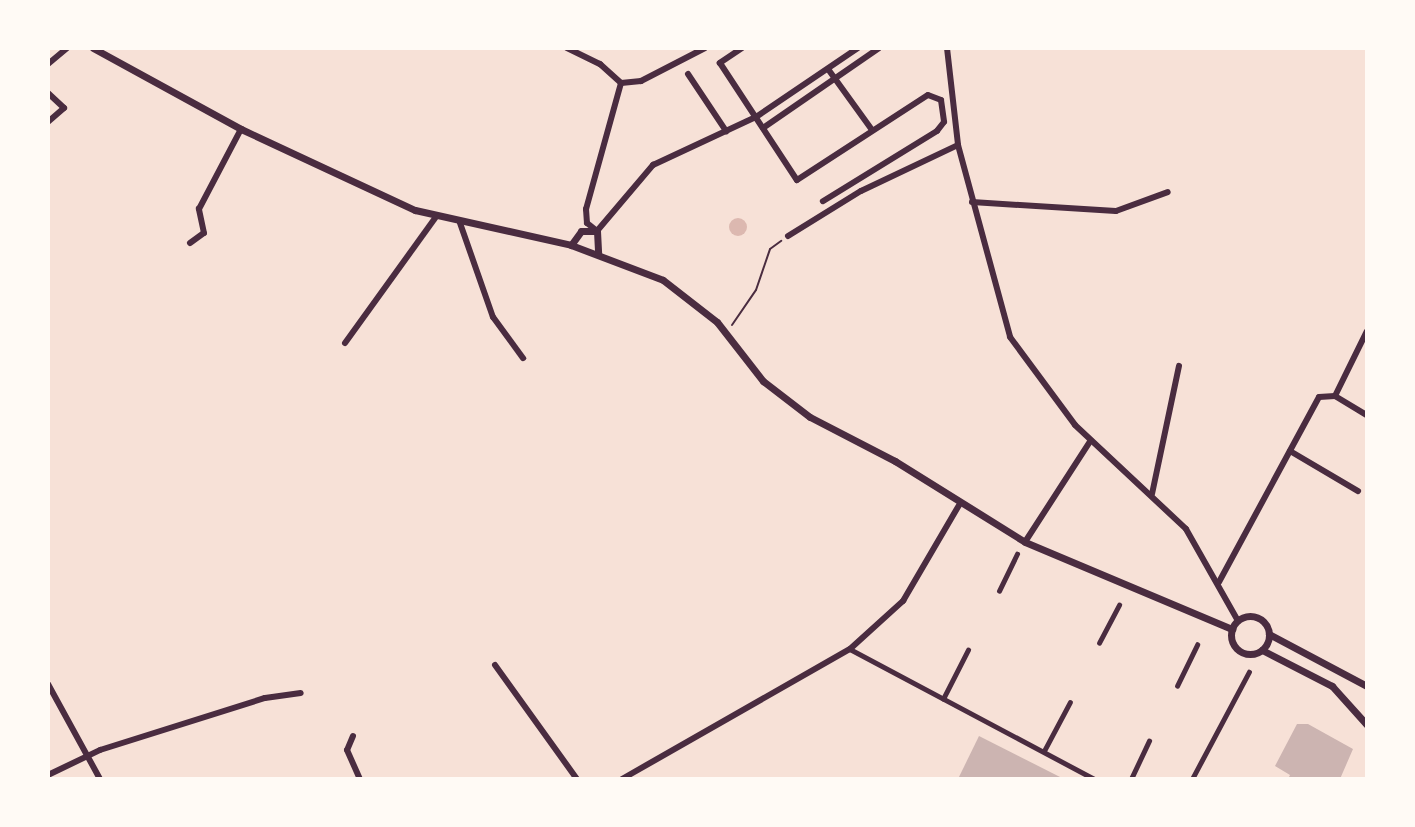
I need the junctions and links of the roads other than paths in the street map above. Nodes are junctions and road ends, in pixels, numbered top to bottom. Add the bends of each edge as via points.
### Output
1 (67, 48) edge
2 (93, 48) edge
3 (567, 48) edge
4 (705, 48) edge
5 (742, 48) edge
6 (858, 48) edge
7 (879, 48) edge
8 (947, 48) edge
9 (48, 64) edge
10 (828, 69) junction
11 (688, 74) dead end
12 (835, 79) junction
13 (621, 82) junction
14 (48, 93) edge
15 (756, 117) junction
16 (48, 122) edge
17 (763, 128) junction
18 (241, 129) junction
19 (872, 130) junction
20 (726, 131) junction
21 (957, 145) junction
22 (1168, 192) dead end
23 (823, 201) dead end
24 (972, 202) junction
25 (436, 218) junction
26 (460, 223) junction
27 (597, 231) junction
28 (788, 236) road end
29 (190, 243) dead end
30 (571, 245) junction
31 (598, 253) junction
32 (1367, 331) edge
33 (345, 343) dead end
34 (523, 358) dead end
35 (1179, 366) dead end
36 (1335, 396) junction
37 (1367, 415) edge
38 (1091, 440) junction
39 (1290, 451) junction
40 (1358, 491) dead end
41 (1152, 494) junction
42 (959, 505) junction
43 (1025, 542) junction
44 (1017, 554) dead end
45 (1220, 582) junction
46 (999, 591) dead end
47 (1119, 605) dead end
48 (1238, 621) junction
49 (1232, 629) junction
50 (1269, 634) junction
51 (1099, 643) dead end
52 (1197, 645) dead end
53 (850, 649) junction
54 (1262, 650) junction
55 (968, 651) dead end
56 (495, 666) dead end
57 (1249, 672) dead end
58 (48, 684) edge
59 (1178, 686) dead end
60 (1367, 686) edge
61 (301, 693) dead end
62 (943, 699) junction
63 (1070, 702) dead end
64 (1367, 725) edge
65 (353, 736) dead end
66 (1149, 741) dead end
67 (1044, 752) junction
68 (88, 757) junction
69 (48, 775) edge
70 (100, 779) edge
71 (360, 779) edge
72 (577, 779) edge
73 (622, 779) edge
74 (1095, 779) edge
75 (1131, 779) edge
76 (1192, 779) edge

1 - 9 street
2 - 18 street
3 - 13 street via 600,64
4 - 13 street via 641,81
5 - 15 street via 720,63
6 - 10 street
7 - 12 street
8 - 21 street
10 - 12 street
10 - 15 street
11 - 20 street
12 - 17 street
12 - 19 street
13 - 27 street via 586,208 587,223
14 - 16 street via 64,108
15 - 17 street
15 - 20 street
17 - 19 street via 797,180
18 - 25 street
18 - 29 street via 199,209 204,233
19 - 23 street via 928,95 941,100 944,122 937,131
20 - 27 street via 653,165
21 - 24 street
21 - 28 street via 861,191
22 - 24 street via 1116,211
24 - 38 street via 1010,337 1050,395
25 - 26 street
25 - 33 street
26 - 30 street
26 - 34 street via 494,317
27 - 30 street via 581,231
27 - 31 street
30 - 31 street
31 - 42 street via 663,280 727,332 781,398 896,461
32 - 36 street
35 - 41 street
36 - 37 street
36 - 39 street via 1319,397
38 - 41 street
38 - 43 street
39 - 40 street
39 - 45 street
41 - 45 street via 1186,529
42 - 43 street
42 - 53 street via 903,601
43 - 49 street
44 - 46 street
45 - 48 street via 1222,600
47 - 51 street
48 - 49 street
48 - 50 street via 1260,619
49 - 54 street via 1239,650
50 - 54 street
50 - 60 street
52 - 59 street
53 - 62 street
53 - 73 street
54 - 64 street via 1332,686
55 - 62 street
56 - 72 street
57 - 76 street
58 - 68 street via 86,744
61 - 68 street via 265,698
62 - 67 street
63 - 67 street
65 - 71 street via 347,750
66 - 75 street
67 - 74 street
68 - 69 street
68 - 70 street

